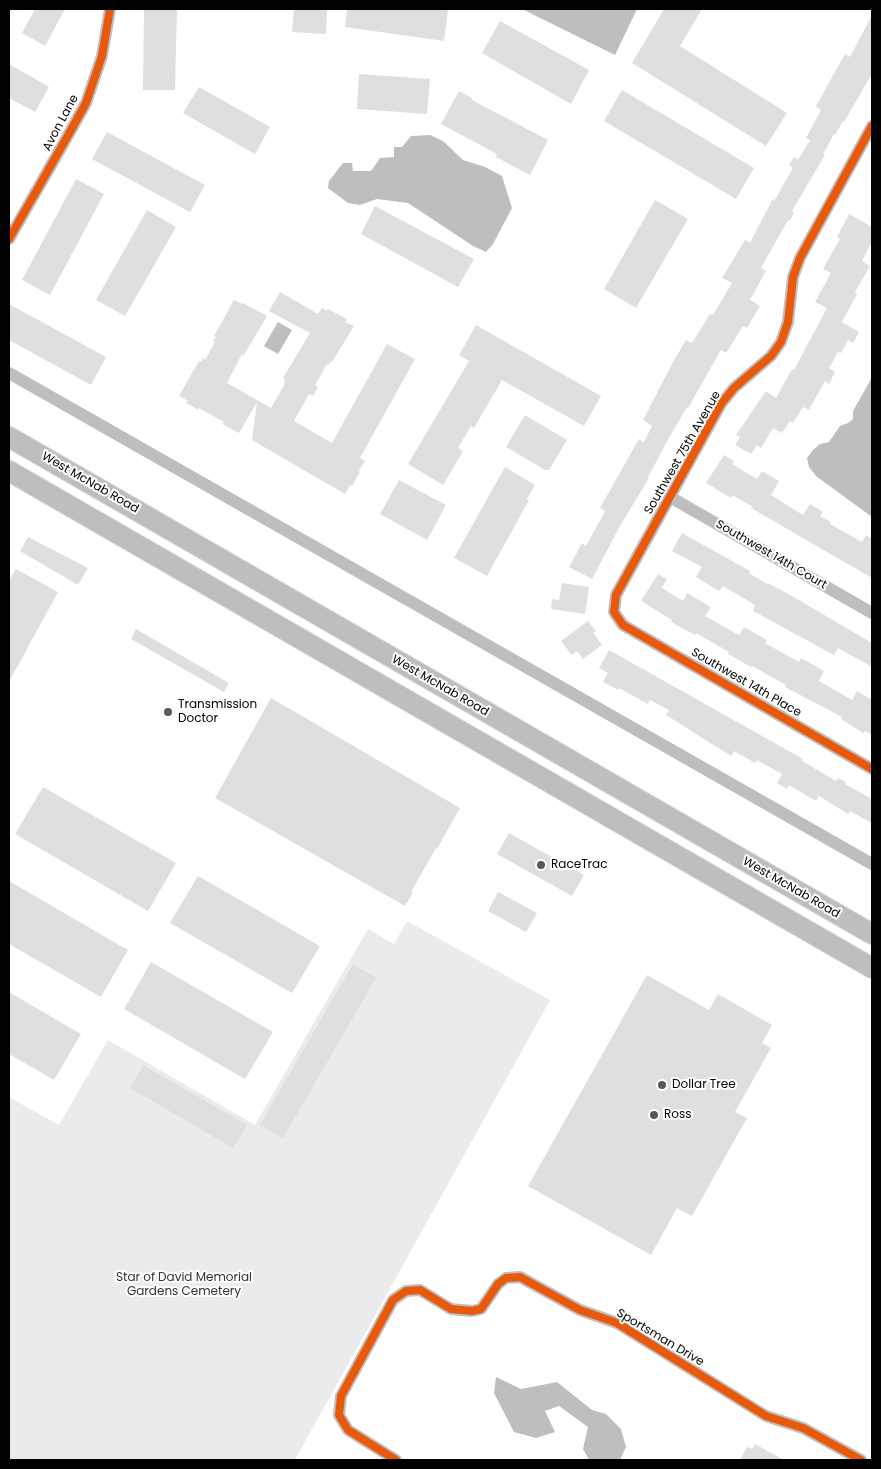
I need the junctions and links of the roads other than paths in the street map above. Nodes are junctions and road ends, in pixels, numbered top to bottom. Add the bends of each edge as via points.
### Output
1 (110, 9) edge
2 (872, 126) edge
3 (869, 141) edge
4 (9, 239) edge
5 (9, 437) edge
6 (9, 471) edge
7 (670, 497) junction
8 (614, 612) joint
9 (872, 612) edge
10 (872, 769) edge
11 (872, 934) edge
12 (872, 968) edge
13 (396, 1460) edge
14 (861, 1460) edge

1 - 4 street, Avon Lane via 102,56 86,102
2 - 3 street, Southwest 75th Avenue
3 - 7 street, Southwest 75th Avenue via 800,258 793,277 788,322 780,342 771,356 734,388 721,404
5 - 11 main road, West McNab Road
6 - 12 main road
7 - 8 street, Southwest 75th Avenue via 616,595
7 - 9 street, Southwest 14th Court
8 - 10 street, Southwest 14th Place via 622,625
13 - 14 street, Sportsman Drive via 348,1430 338,1415 340,1396 393,1300 406,1291 420,1290 451,1309 472,1311 481,1309 506,1278 520,1277 580,1310 617,1323 766,1416 803,1428

